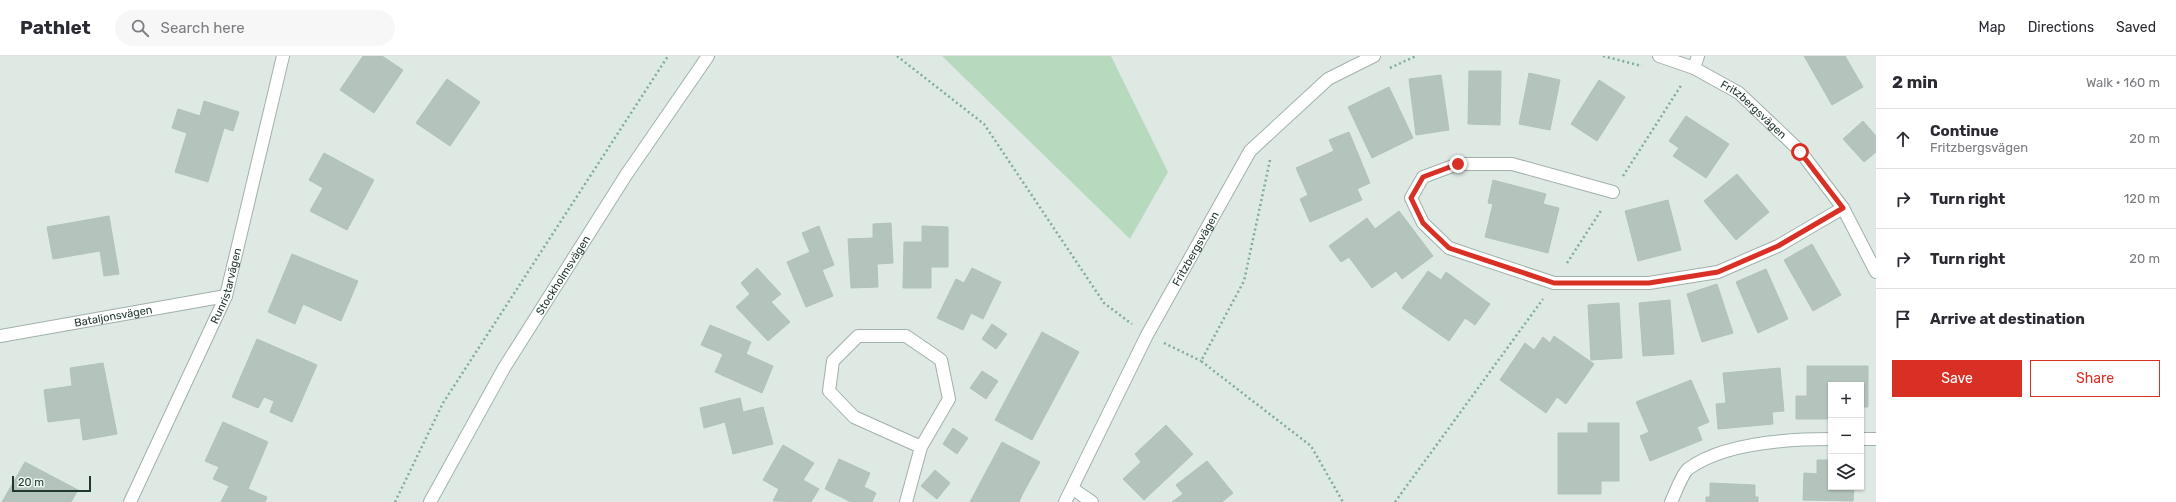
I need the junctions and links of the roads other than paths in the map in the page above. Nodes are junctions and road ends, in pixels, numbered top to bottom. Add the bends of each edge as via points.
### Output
1 (283, 56) edge
2 (708, 56) edge
3 (1374, 56) edge
4 (1659, 56) edge
5 (1698, 56) edge
6 (1694, 68) junction
7 (1613, 192) road end
8 (1843, 208) junction
9 (1876, 272) edge
10 (226, 296) junction
11 (0, 336) edge
12 (1828, 439) edge
13 (1864, 439) edge
14 (1876, 439) edge
15 (921, 446) junction
16 (1073, 489) junction
17 (130, 502) edge
18 (430, 502) edge
19 (906, 502) edge
20 (1065, 502) edge
21 (1092, 502) edge
22 (1671, 502) edge

1 - 10 street, Runristarvägen
2 - 18 street, Stockholmsvägen via 626,175 504,368
3 - 16 street, Fritzbergsvägen via 1328,79 1250,152 1147,335
4 - 6 street, Fritzbergsvägen
5 - 6 street
6 - 8 street, Fritzbergsvägen via 1739,93 1800,152
7 - 8 street via 1512,164 1458,164 1423,177 1411,198 1423,223 1449,248 1554,283 1649,283 1718,272 1778,246
8 - 9 street, Fritzbergsvägen
10 - 11 street, Bataljonsvägen
10 - 17 street, Runristarvägen
12 - 22 street via 1791,439 1718,453 1687,470
13 - 14 street
15 - 15 street via 949,399 942,360 906,336 858,336 833,361 829,391 854,417
15 - 19 street
16 - 20 street, Fritzbergsvägen
16 - 21 street

